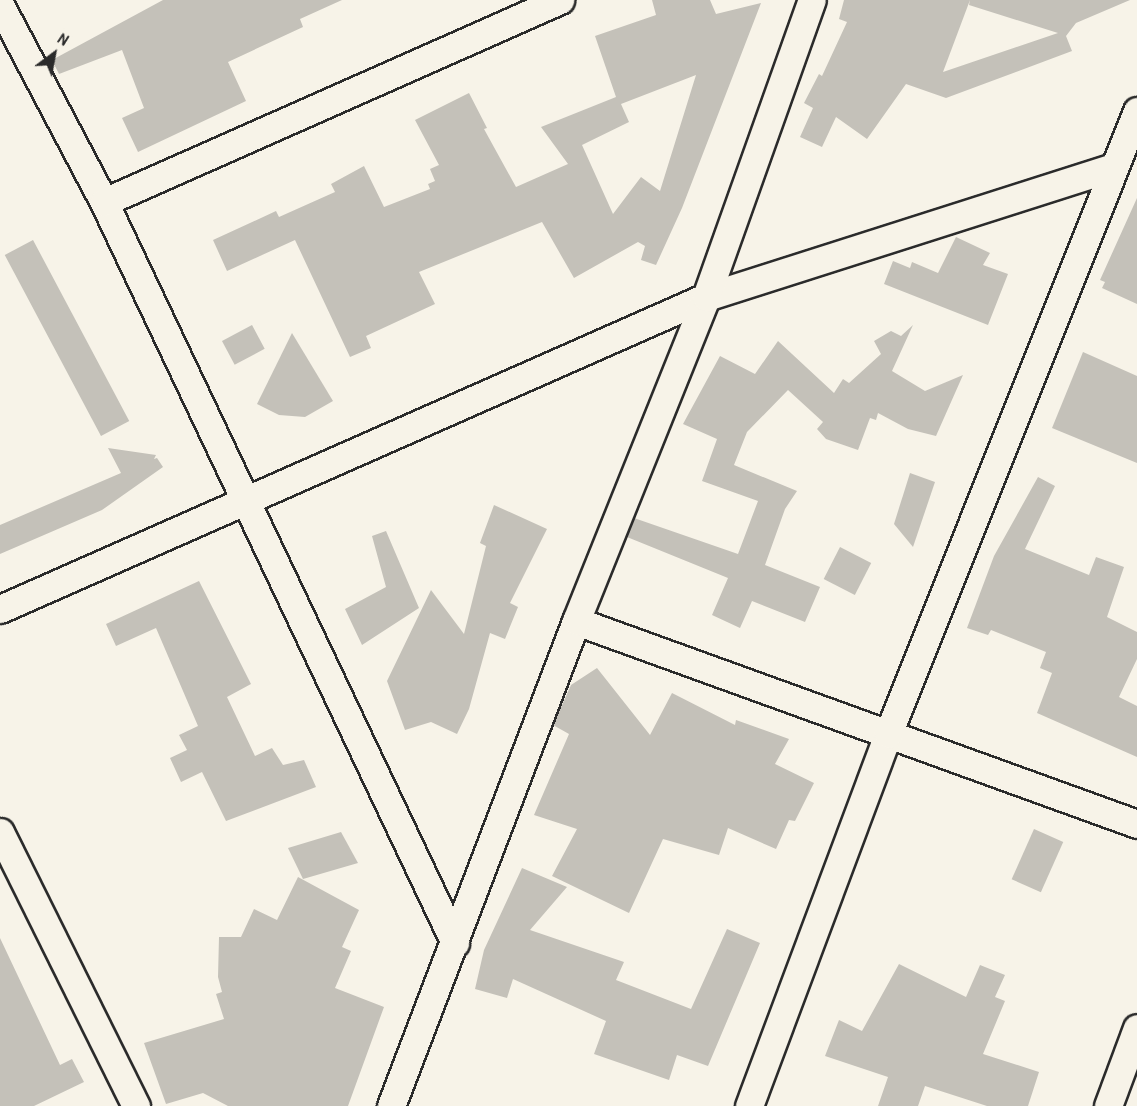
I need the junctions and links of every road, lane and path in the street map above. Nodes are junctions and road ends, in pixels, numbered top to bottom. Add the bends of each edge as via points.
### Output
1 (560, 0) edge
2 (812, 0) edge
3 (0, 5) edge
4 (1137, 111) edge
5 (1113, 166) junction
6 (104, 202) junction
7 (706, 297) junction
8 (245, 500) junction
9 (0, 609) edge
10 (576, 621) junction
11 (888, 734) junction
12 (1137, 824) edge
13 (0, 832) edge
14 (455, 943) junction
15 (1137, 1028) edge
16 (136, 1106) edge
17 (391, 1106) edge
18 (749, 1106) edge
19 (1108, 1106) edge

1 - 6 street
2 - 7 street
3 - 6 street
4 - 5 street
5 - 7 street
5 - 11 street
6 - 8 street
7 - 8 street
7 - 10 street
8 - 9 street
8 - 14 street
10 - 11 street
10 - 14 street
11 - 12 street
11 - 18 street
13 - 16 street
14 - 17 street
15 - 19 street

